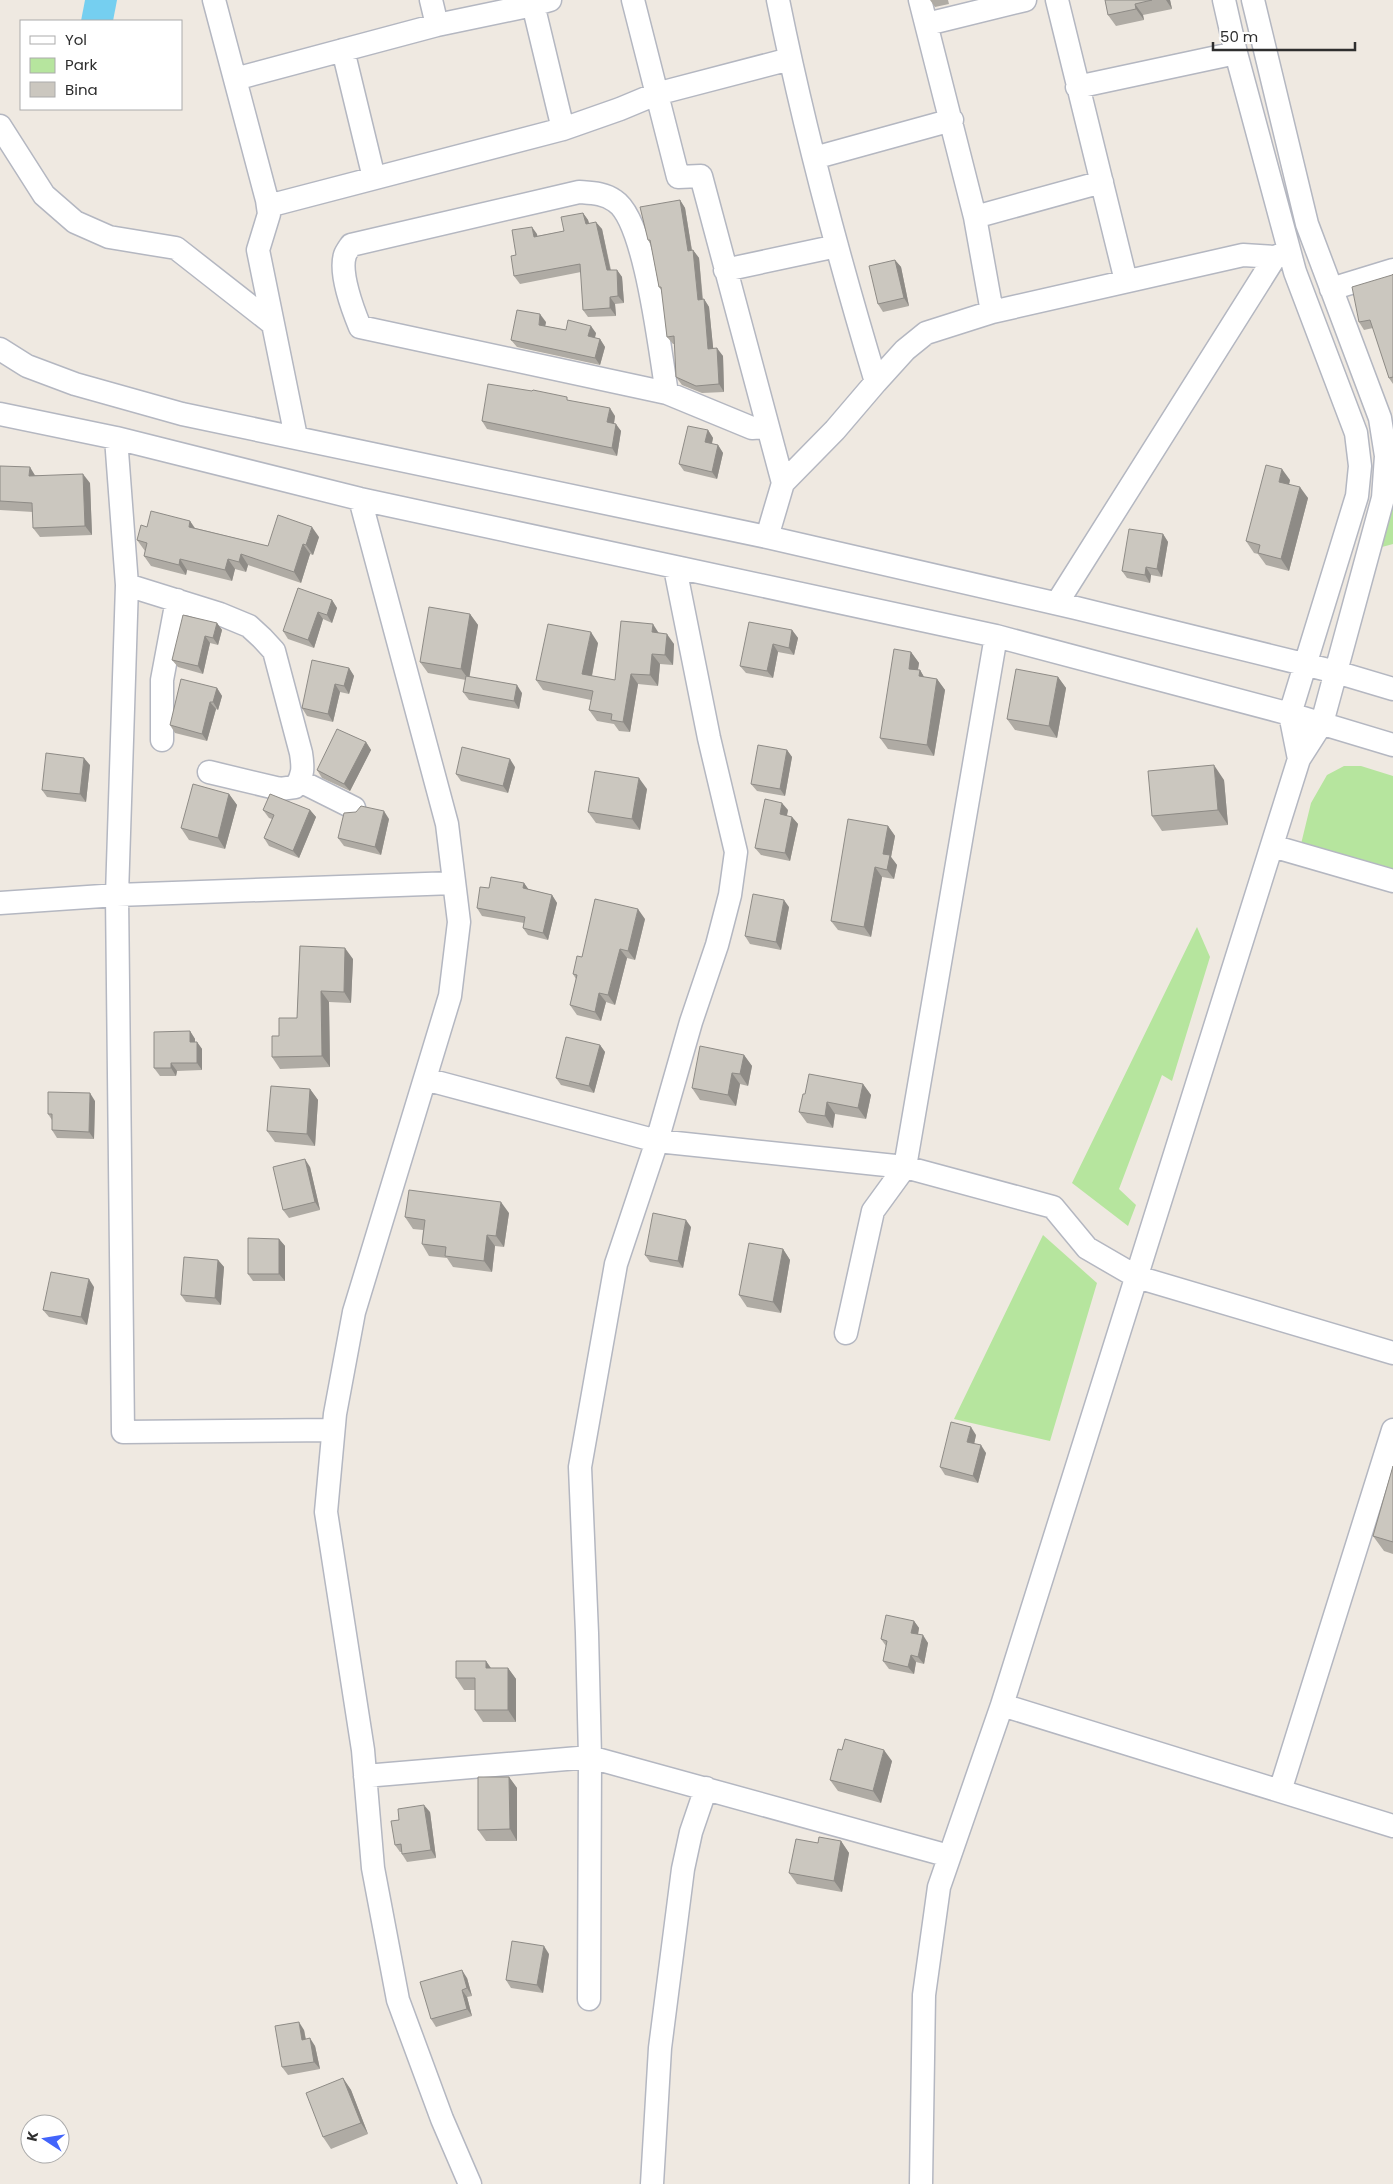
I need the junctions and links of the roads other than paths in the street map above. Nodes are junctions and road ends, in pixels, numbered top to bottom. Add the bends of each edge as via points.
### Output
1 (214, 0) edge
2 (431, 0) edge
3 (633, 0) edge
4 (778, 0) edge
5 (920, 0) edge
6 (1025, 0) edge
7 (1057, 0) edge
8 (1224, 0) edge
9 (1253, 0) edge
10 (538, 2) edge
11 (927, 24) junction
12 (437, 25) junction
13 (343, 50) junction
14 (1236, 53) junction
15 (790, 58) junction
16 (235, 79) junction
17 (1077, 87) junction
18 (656, 94) junction
19 (952, 120) junction
20 (0, 126) edge
21 (564, 129) junction
22 (814, 158) junction
23 (374, 178) junction
24 (1102, 182) junction
25 (268, 206) junction
26 (975, 217) junction
27 (837, 246) junction
28 (1282, 254) junction
29 (725, 270) junction
30 (1393, 270) edge
31 (1126, 281) junction
32 (1331, 289) junction
33 (992, 312) junction
34 (273, 324) junction
35 (0, 349) edge
36 (876, 382) junction
37 (667, 393) junction
38 (0, 414) edge
39 (1387, 417) edge
40 (767, 428) junction
41 (296, 437) junction
42 (116, 438) junction
43 (783, 483) junction
44 (360, 499) junction
45 (767, 537) junction
46 (675, 568) junction
47 (127, 585) junction
48 (177, 600) junction
49 (1057, 603) junction
50 (996, 636) junction
51 (1306, 664) junction
52 (1336, 672) junction
53 (1393, 689) edge
54 (1290, 714) junction
55 (1322, 724) junction
56 (162, 740) dead end
57 (1393, 745) edge
58 (1299, 758) junction
59 (209, 772) dead end
60 (300, 781) junction
61 (354, 808) dead end
62 (1272, 846) junction
63 (1393, 881) edge
64 (454, 883) junction
65 (117, 895) junction
66 (0, 903) edge
67 (425, 1079) junction
68 (657, 1140) junction
69 (905, 1167) junction
70 (1137, 1277) junction
71 (846, 1333) dead end
72 (1393, 1353) edge
73 (333, 1430) junction
74 (1393, 1430) edge
75 (1002, 1705) junction
76 (590, 1757) junction
77 (365, 1776) junction
78 (706, 1788) junction
79 (1280, 1791) junction
80 (1393, 1826) edge
81 (949, 1856) junction
82 (589, 1998) dead end
83 (470, 2184) edge
84 (652, 2184) edge
85 (921, 2184) edge

1 - 16 street
2 - 12 street
3 - 18 street
4 - 15 street
5 - 11 street
6 - 11 street
7 - 17 street
8 - 14 street
9 - 32 street via 1307,224
10 - 12 street
10 - 21 street
11 - 19 street
12 - 13 street
13 - 16 street
13 - 23 street
14 - 17 street
14 - 28 street
15 - 18 street
15 - 22 street
16 - 25 street
17 - 24 street
18 - 21 street
18 - 29 street via 678,177 701,176
19 - 22 street
19 - 26 street
20 - 34 street via 44,195 75,222 109,236 176,248
21 - 23 street
22 - 27 street
23 - 25 street
24 - 26 street
24 - 31 street
25 - 34 street via 269,214 258,250
26 - 33 street
27 - 29 street
27 - 36 street
28 - 31 street via 1243,255
28 - 49 street
28 - 51 street via 1295,272 1351,416 1360,466 1357,496
29 - 40 street
30 - 32 street
31 - 33 street
32 - 39 street
33 - 36 street via 926,333 905,350
34 - 41 street
35 - 41 street via 28,366 75,384 182,414
36 - 43 street
37 - 37 street via 360,327 344,273 344,256 351,245 579,192 601,194 627,213 642,251
37 - 40 street via 752,428
38 - 42 street
39 - 52 street via 1383,498
40 - 43 street
41 - 45 street
42 - 44 street
42 - 47 street
43 - 45 street
44 - 46 street
44 - 64 street via 447,824
45 - 49 street
46 - 50 street
46 - 68 street via 736,852 730,896 717,945 690,1022
47 - 48 street
47 - 65 street
48 - 56 street via 162,680
48 - 60 street via 249,626 274,651 300,753 303,768
49 - 51 street
50 - 54 street
50 - 69 street
51 - 52 street
51 - 54 street
52 - 53 street
52 - 55 street
54 - 55 street
54 - 58 street
55 - 57 street
55 - 58 street
58 - 62 street
59 - 60 street via 280,789 296,787
60 - 61 street
62 - 63 street
62 - 70 street
64 - 65 street
64 - 67 street via 458,922 450,996
65 - 66 street
65 - 73 street via 123,1432
67 - 68 street
67 - 73 street via 354,1312
68 - 69 street
68 - 76 street via 616,1264 580,1467
69 - 70 street via 1053,1207 1087,1248
69 - 71 street via 873,1211
70 - 72 street
70 - 75 street
73 - 77 street via 326,1512 364,1750
74 - 79 street
75 - 79 street
75 - 81 street
76 - 77 street
76 - 78 street
76 - 82 street
77 - 83 street via 373,1868 398,2000
78 - 81 street
78 - 84 street via 691,1832 683,1870 660,2048
79 - 80 street
81 - 85 street via 939,1887 924,1995

